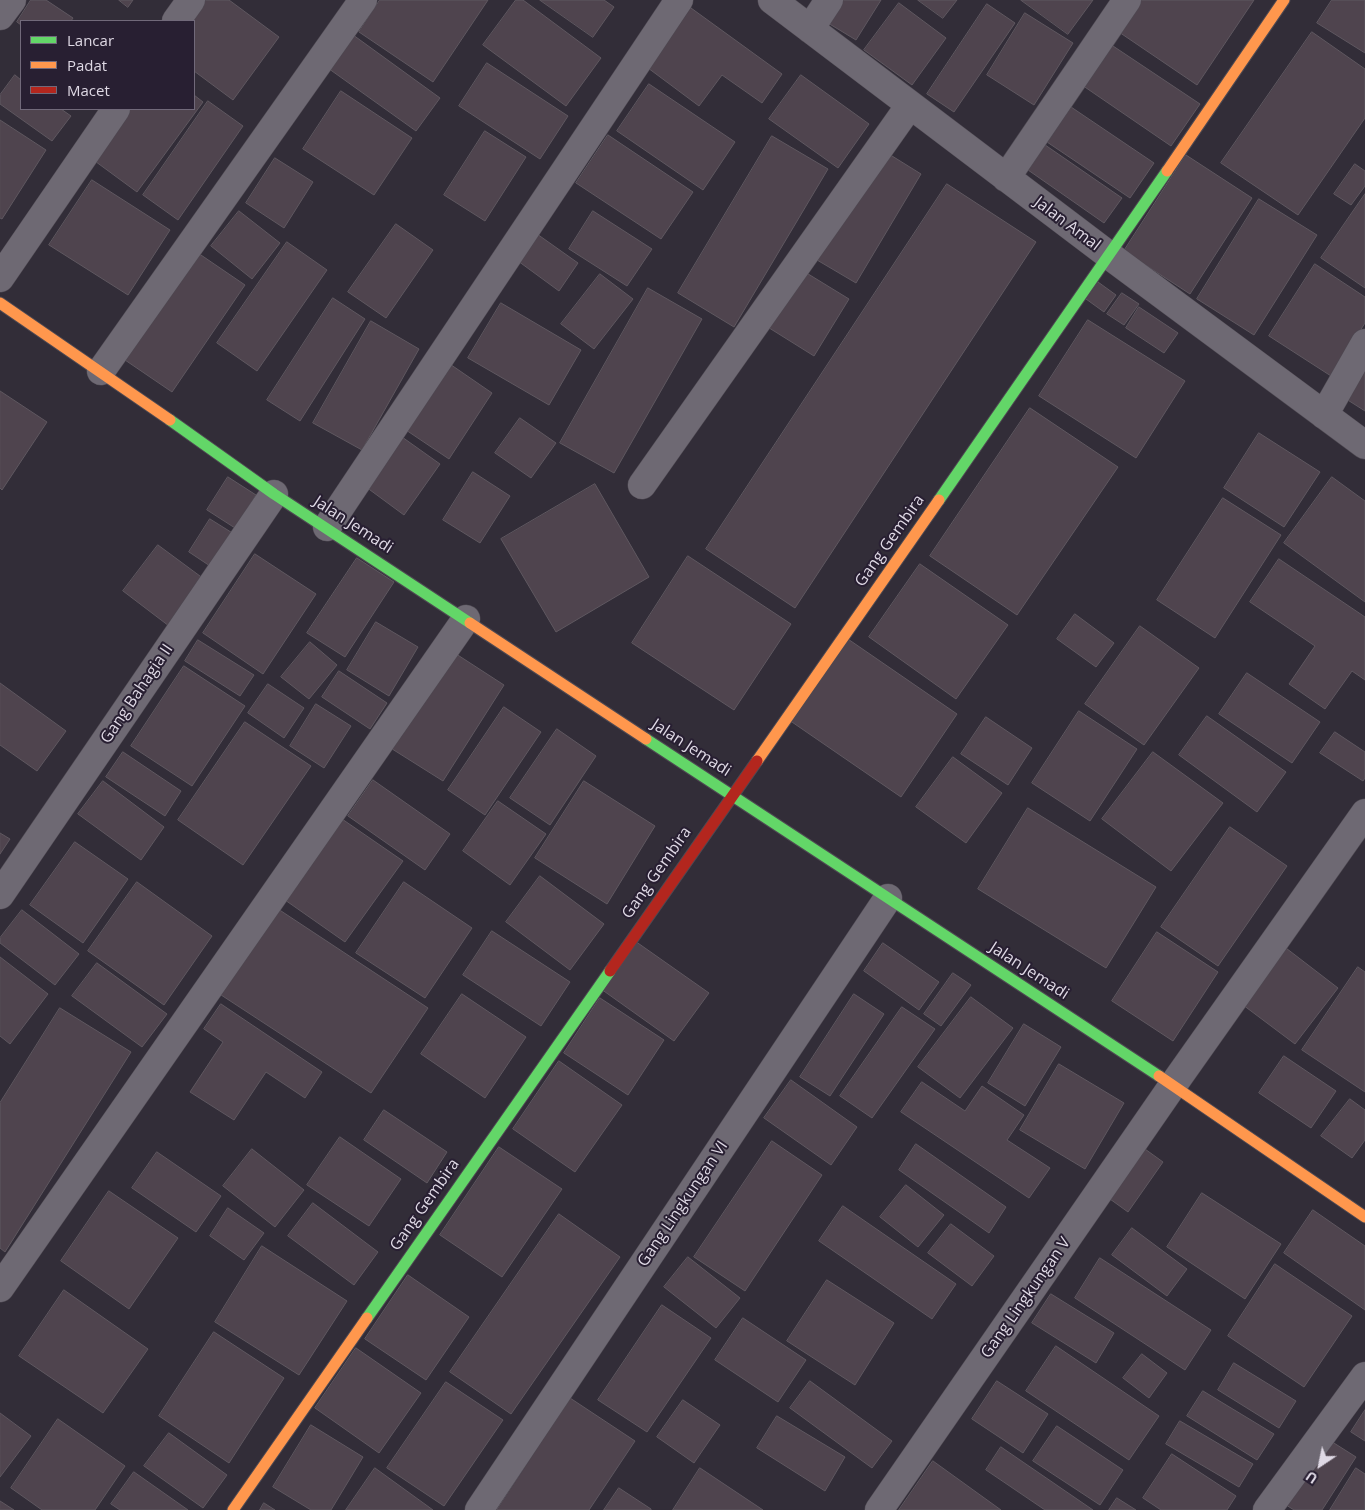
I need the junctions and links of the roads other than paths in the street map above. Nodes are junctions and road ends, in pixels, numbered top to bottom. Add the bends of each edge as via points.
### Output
1 (12, 0) edge
2 (191, 0) edge
3 (363, 0) edge
4 (678, 0) edge
5 (772, 0) edge
6 (829, 0) edge
7 (1127, 0) edge
8 (1284, 0) edge
9 (0, 16) edge
10 (177, 20) edge
11 (810, 29) junction
12 (910, 104) junction
13 (115, 110) edge
14 (1006, 178) junction
15 (1110, 256) junction
16 (0, 278) edge
17 (3, 311) edge
18 (1365, 343) edge
19 (101, 371) junction
20 (1324, 415) junction
21 (1365, 446) edge
22 (642, 485) dead end
23 (274, 494) junction
24 (327, 527) junction
25 (466, 619) junction
26 (732, 794) junction
27 (1365, 813) edge
28 (0, 895) edge
29 (888, 898) junction
30 (1173, 1085) junction
31 (1365, 1217) edge
32 (0, 1288) edge
33 (1365, 1376) edge
34 (233, 1510) edge
35 (479, 1510) edge
36 (879, 1510) edge
37 (1267, 1510) edge

1 - 9 street
2 - 10 street
3 - 19 street
4 - 24 street
5 - 11 street, Jalan Amal
6 - 11 street
7 - 14 street
8 - 15 street, Gang Gembira
11 - 12 street, Jalan Amal
12 - 14 street, Jalan Amal
12 - 22 street
13 - 16 street
14 - 15 street, Jalan Amal
15 - 20 street, Jalan Amal
15 - 26 street, Gang Gembira
17 - 19 street, Jalan Jemadi
18 - 20 street
19 - 23 street, Jalan Jemadi
20 - 21 street, Jalan Amal
23 - 24 street, Jalan Jemadi
23 - 28 street, Gang Bahagia II
24 - 25 street, Jalan Jemadi
25 - 26 street, Jalan Jemadi
25 - 32 street
26 - 29 street, Jalan Jemadi
26 - 34 street, Gang Gembira
27 - 30 street, Gang Lingkungan V
29 - 30 street, Jalan Jemadi
29 - 35 street, Gang Lingkungan VI
30 - 31 street, Jalan Jemadi
30 - 36 street, Gang Lingkungan V
33 - 37 street

